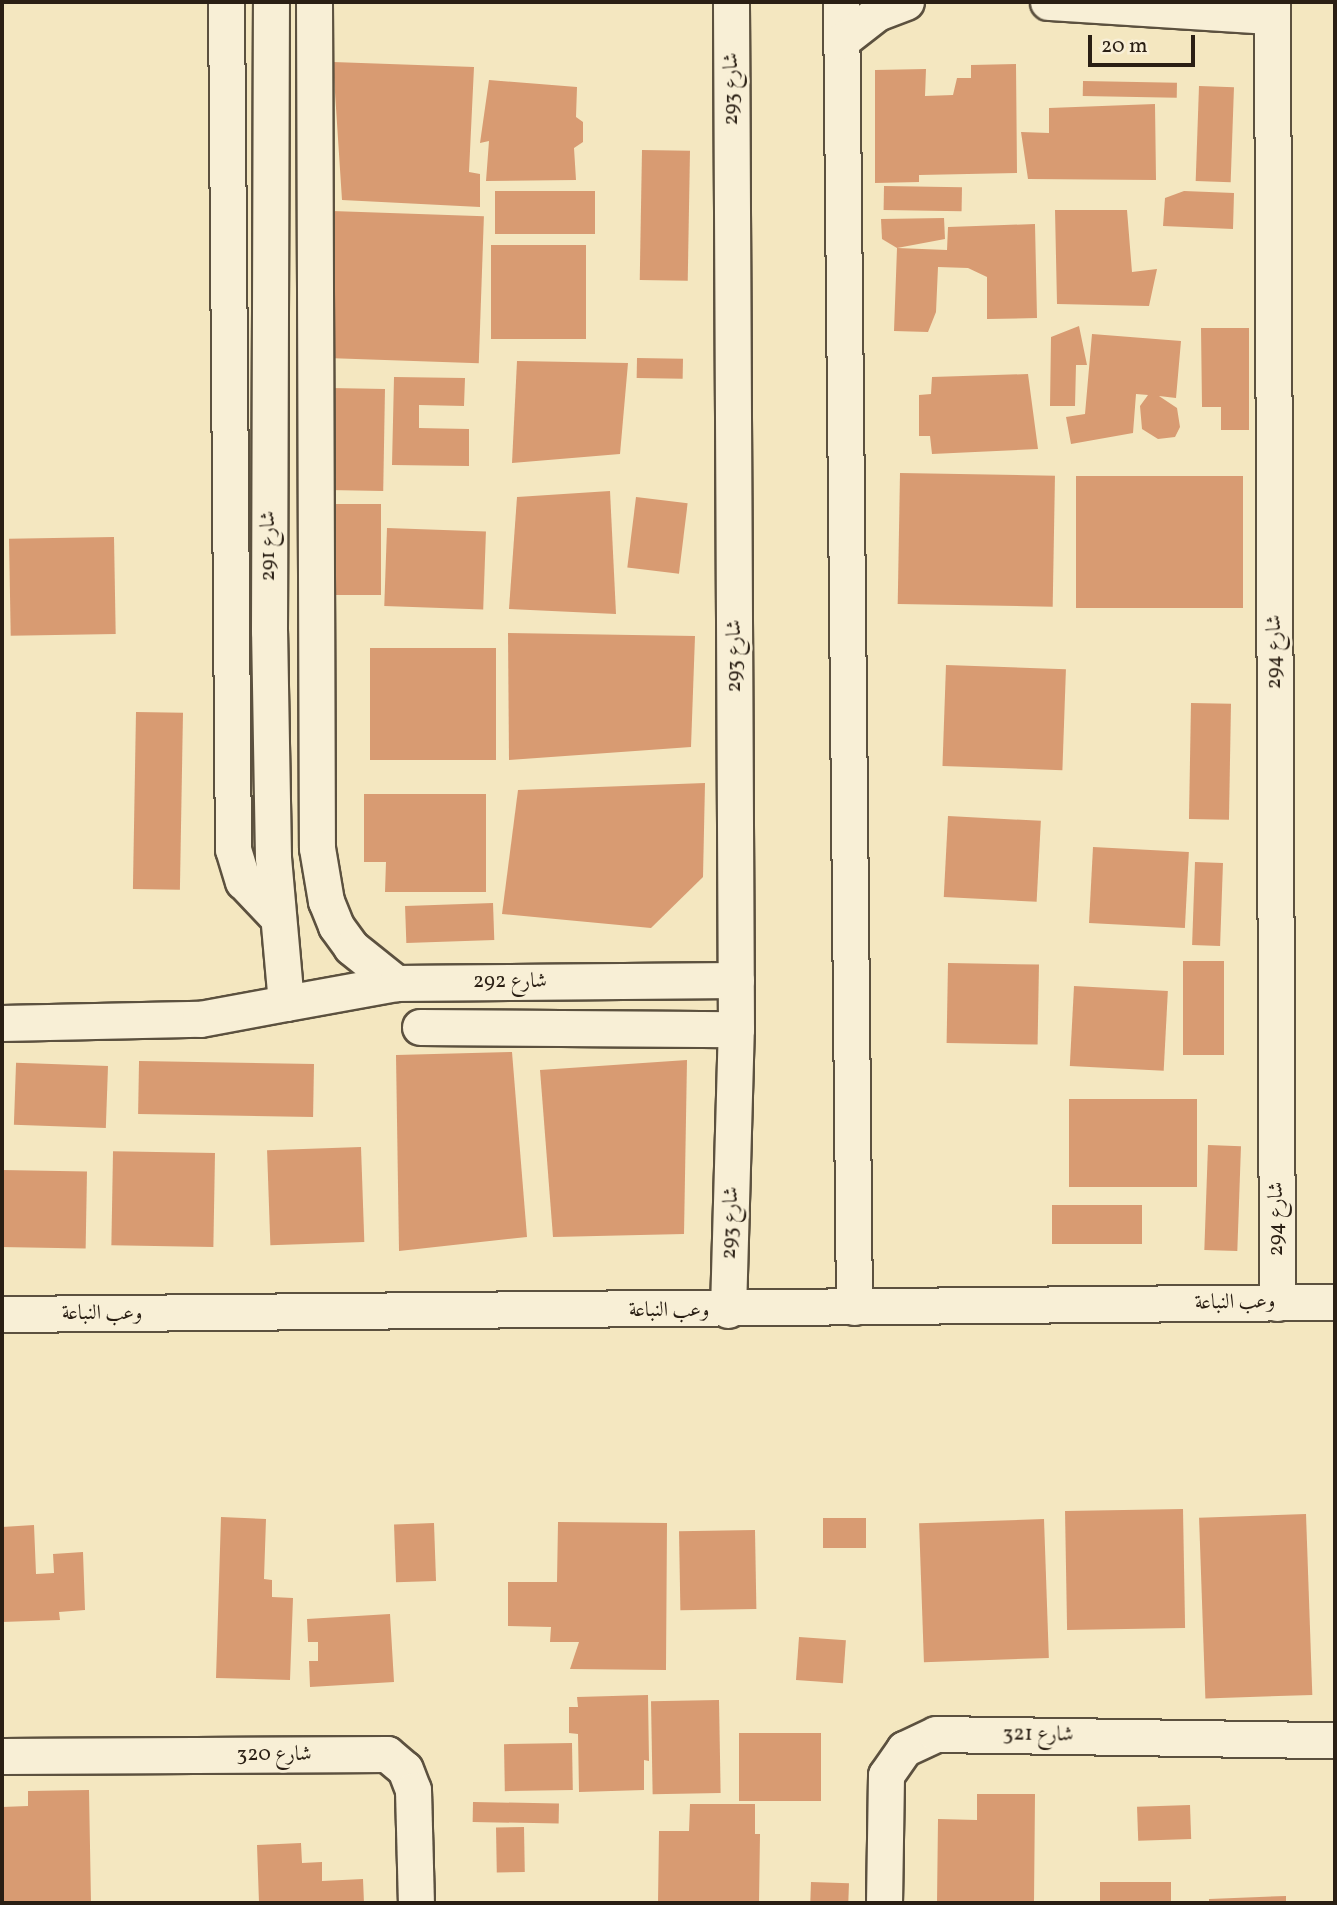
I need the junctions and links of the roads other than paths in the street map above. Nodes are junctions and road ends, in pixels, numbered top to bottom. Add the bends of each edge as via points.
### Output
1 (226, 2) edge
2 (271, 2) edge
3 (314, 2) edge
4 (732, 2) edge
5 (841, 2) edge
6 (906, 2) edge
7 (1048, 2) edge
8 (1272, 9) edge
9 (841, 41) junction
10 (227, 148) junction
11 (270, 165) junction
12 (314, 180) junction
13 (269, 513) junction
14 (230, 514) junction
15 (231, 631) junction
16 (269, 631) junction
17 (277, 917) junction
18 (736, 980) junction
19 (397, 982) junction
20 (286, 1003) junction
21 (2, 1023) edge
22 (420, 1027) dead end
23 (736, 1029) junction
24 (1335, 1302) edge
25 (1278, 1303) junction
26 (854, 1307) junction
27 (728, 1310) junction
28 (2, 1314) edge
29 (1335, 1740) edge
30 (2, 1756) edge
31 (416, 1903) edge
32 (884, 1903) edge

1 - 10 street
2 - 11 street, شارع 291
3 - 12 street
4 - 18 street, شارع 293
5 - 9 street
6 - 9 street via 877,13
7 - 8 street
8 - 25 street, شارع 294
9 - 26 street
10 - 11 street
10 - 14 street
11 - 12 street
11 - 13 street, شارع 291
12 - 19 street via 317,848 326,901 336,926 352,947
13 - 14 street
13 - 16 street, شارع 291
14 - 15 street
15 - 16 street
15 - 17 street via 233,849 243,881
16 - 17 street, شارع 291
17 - 20 street, شارع 291
18 - 19 street, شارع 292
18 - 23 street, شارع 293
19 - 20 street, شارع 292
20 - 21 street via 200,1019
22 - 23 street
23 - 27 street, شارع 293
24 - 25 street, وعب النباعة
25 - 26 street, وعب النباعة
26 - 27 street, وعب النباعة
27 - 28 street, وعب النباعة
29 - 32 street, شارع 321 via 936,1734 904,1749 886,1775
30 - 31 street, شارع 320 via 387,1754 405,1769 414,1790

